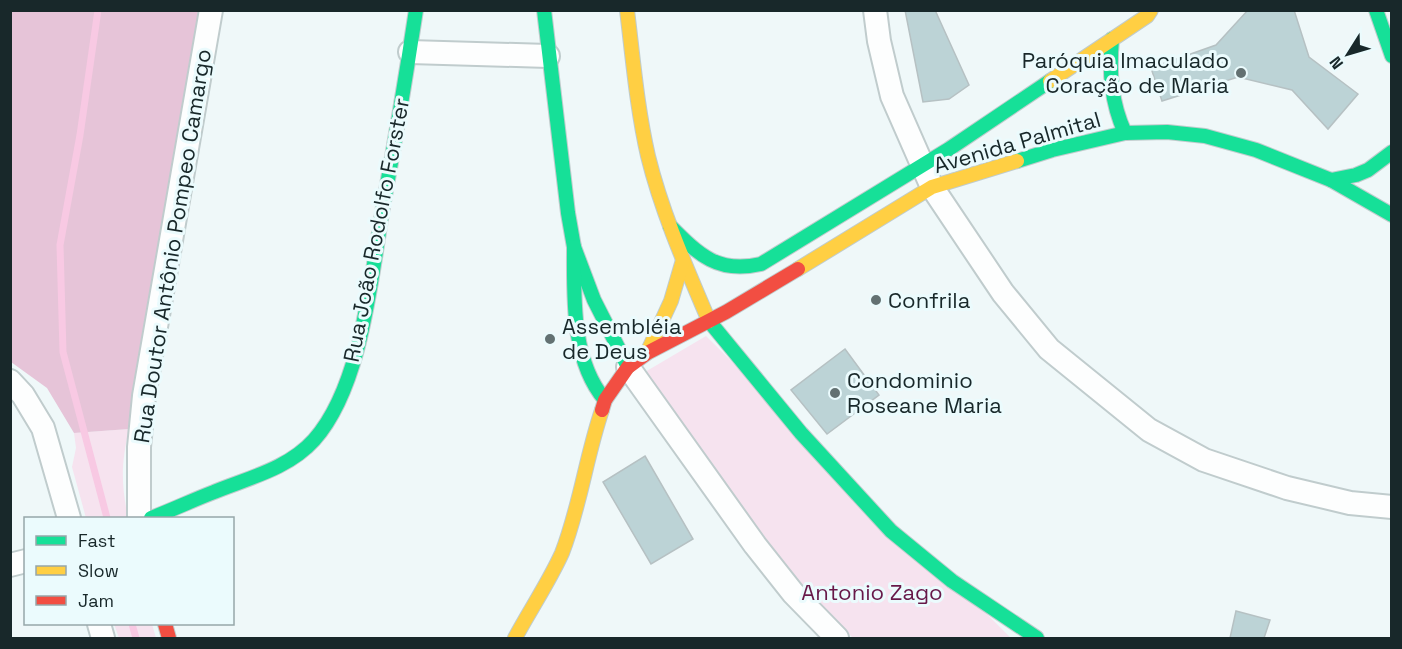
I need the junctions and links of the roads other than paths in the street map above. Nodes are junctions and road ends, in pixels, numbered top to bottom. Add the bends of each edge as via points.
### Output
1 (211, 10) edge
2 (416, 10) edge
3 (544, 10) edge
4 (627, 10) edge
5 (875, 10) edge
6 (1151, 10) edge
7 (1376, 10) edge
8 (1112, 39) junction
9 (410, 52) junction
10 (548, 56) junction
11 (1392, 56) edge
12 (1125, 133) junction
13 (1392, 152) edge
14 (922, 165) junction
15 (1331, 180) junction
16 (932, 188) junction
17 (1392, 214) edge
18 (670, 226) junction
19 (574, 247) junction
20 (683, 260) junction
21 (709, 321) junction
22 (647, 353) junction
23 (628, 368) junction
24 (10, 381) edge
25 (605, 400) junction
26 (1392, 507) edge
27 (68, 517) edge
28 (139, 517) edge
29 (157, 517) edge
30 (515, 639) edge
31 (837, 639) edge
32 (1037, 639) edge

1 - 28 street, Rua Doutor Antônio Pompeo Camargo via 144,396 137,479
2 - 9 main road, Rua João Rodolfo Forster
3 - 10 main road
4 - 18 main road via 639,111 652,173
5 - 14 street via 892,96
6 - 8 main road, Avenida Palmital
7 - 11 main road
8 - 12 main road via 1111,94
8 - 14 main road, Avenida Palmital
9 - 10 street
9 - 29 main road, Rua João Rodolfo Forster via 362,324 345,384 332,413 314,440 288,461
10 - 19 main road
12 - 15 main road, Avenida Palmital via 1205,136 1256,150
12 - 16 main road, Avenida Palmital via 1052,150
13 - 15 main road via 1368,170
14 - 16 street
14 - 18 main road, Avenida Palmital via 749,268 712,262 697,254
15 - 17 main road, Avenida Palmital
16 - 21 main road, Avenida Palmital
16 - 26 street via 1003,293 1049,349 1149,430 1204,460 1287,488 1350,503
18 - 20 main road
19 - 23 main road via 594,300
19 - 25 main road via 574,280 587,373
20 - 21 main road
20 - 22 main road via 671,301
21 - 22 main road, Avenida Palmital
21 - 32 main road via 801,434 891,531 952,581
22 - 23 main road, Avenida Palmital
23 - 25 main road, Avenida Palmital
23 - 31 street via 755,545
24 - 27 street via 43,428
25 - 30 main road, Avenida Palmital via 561,554

